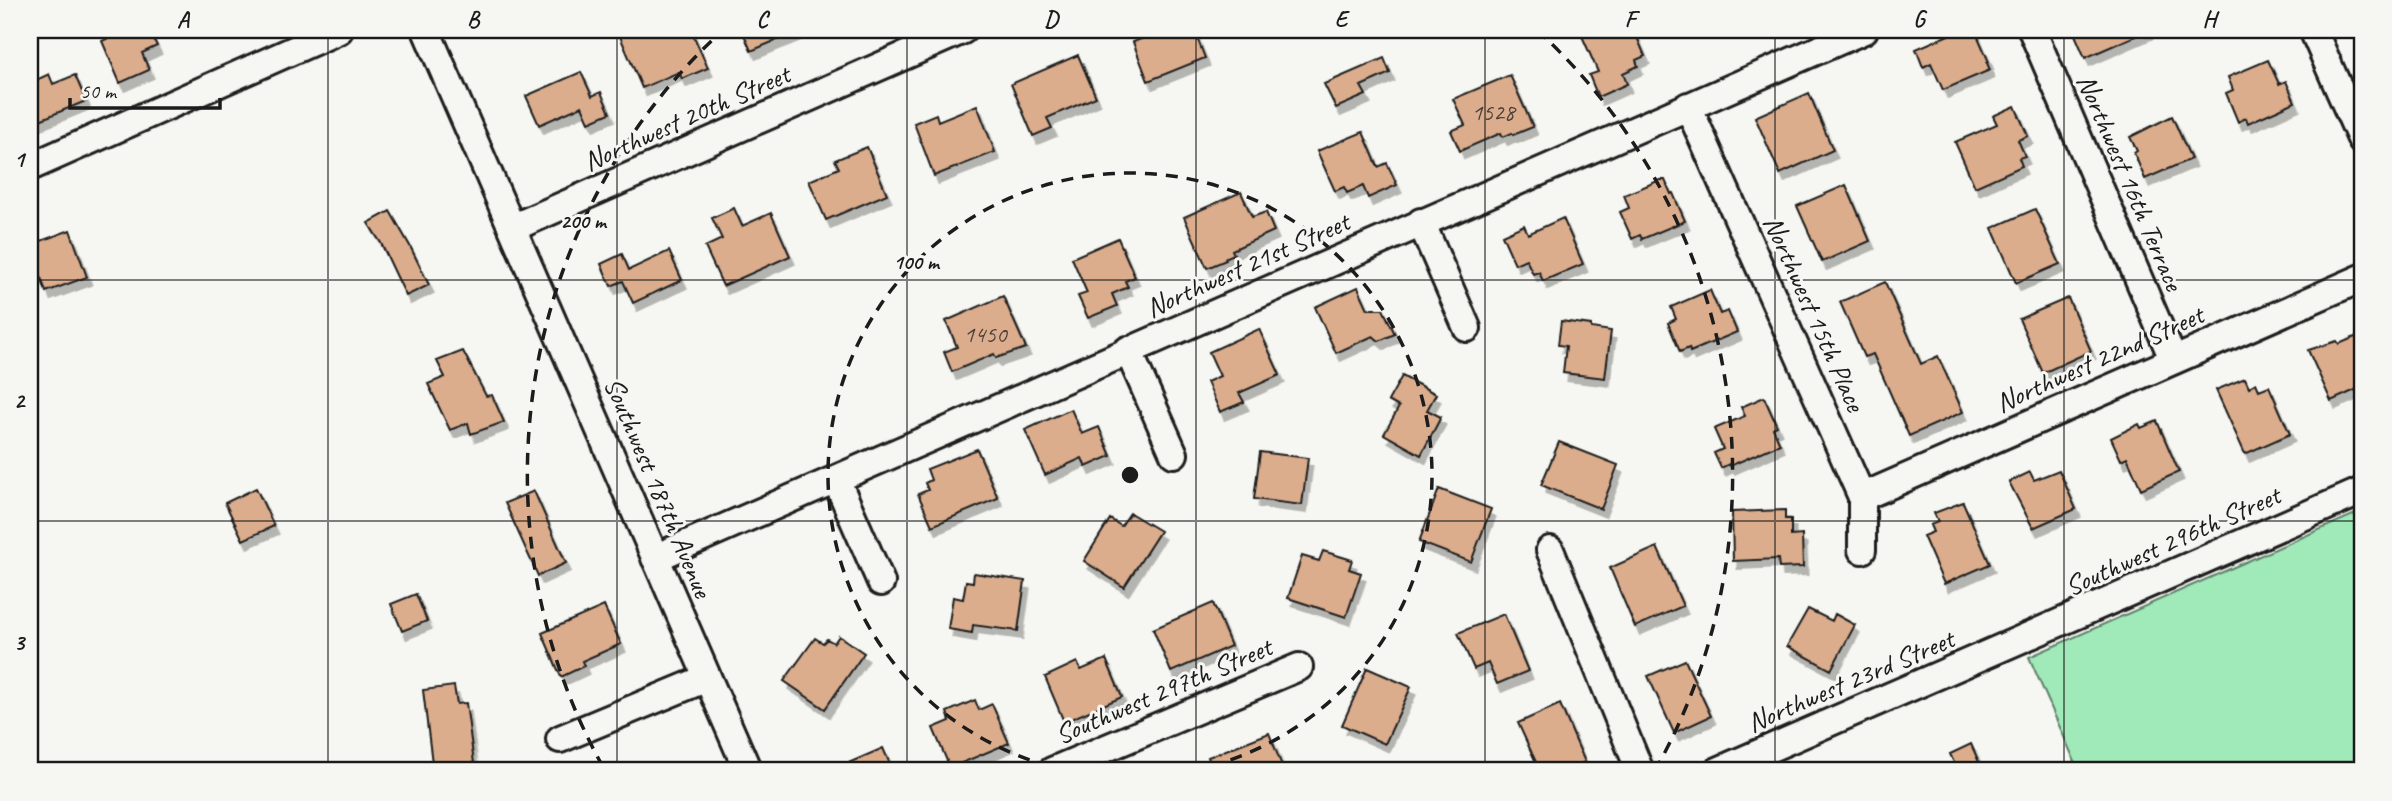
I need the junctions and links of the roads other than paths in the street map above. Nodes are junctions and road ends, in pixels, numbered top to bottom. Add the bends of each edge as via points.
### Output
1 (339, 30) edge
2 (426, 30) edge
3 (963, 30) edge
4 (1864, 30) edge
5 (2032, 30) edge
6 (2313, 30) edge
7 (1688, 106) junction
8 (2362, 141) edge
9 (30, 167) edge
10 (1421, 222) junction
11 (512, 228) junction
12 (2362, 278) edge
13 (1467, 328) dead end
14 (1128, 350) junction
15 (2173, 359) junction
16 (1174, 454) dead end
17 (836, 479) junction
18 (2362, 491) edge
19 (1862, 497) junction
20 (1550, 550) dead end
21 (1862, 550) dead end
22 (655, 558) junction
23 (881, 582) dead end
24 (2007, 646) joint
25 (1300, 667) dead end
26 (707, 678) junction
27 (560, 739) dead end
28 (748, 771) edge
29 (1052, 771) edge
30 (1640, 771) edge
31 (1718, 771) edge

1 - 9 street
2 - 11 street, Southwest 187th Avenue
3 - 11 street, Northwest 20th Street
4 - 7 street, Northwest 21st Street
5 - 15 street, Northwest 16th Terrace
6 - 8 street
7 - 10 street, Northwest 21st Street
7 - 19 street, Northwest 15th Place
10 - 13 street
10 - 14 street, Northwest 21st Street
11 - 22 street, Southwest 187th Avenue
12 - 15 street, Northwest 22nd Street
14 - 16 street
14 - 17 street, Northwest 21st Street
15 - 19 street, Northwest 22nd Street
17 - 22 street, Northwest 21st Street
17 - 23 street
18 - 24 street, Southwest 296th Street
19 - 21 street, Northwest 15th Place
20 - 30 street
22 - 26 street, Southwest 187th Avenue
24 - 31 street, Northwest 23rd Street
25 - 29 street, Southwest 297th Street
26 - 27 street
26 - 28 street, Southwest 187th Avenue

